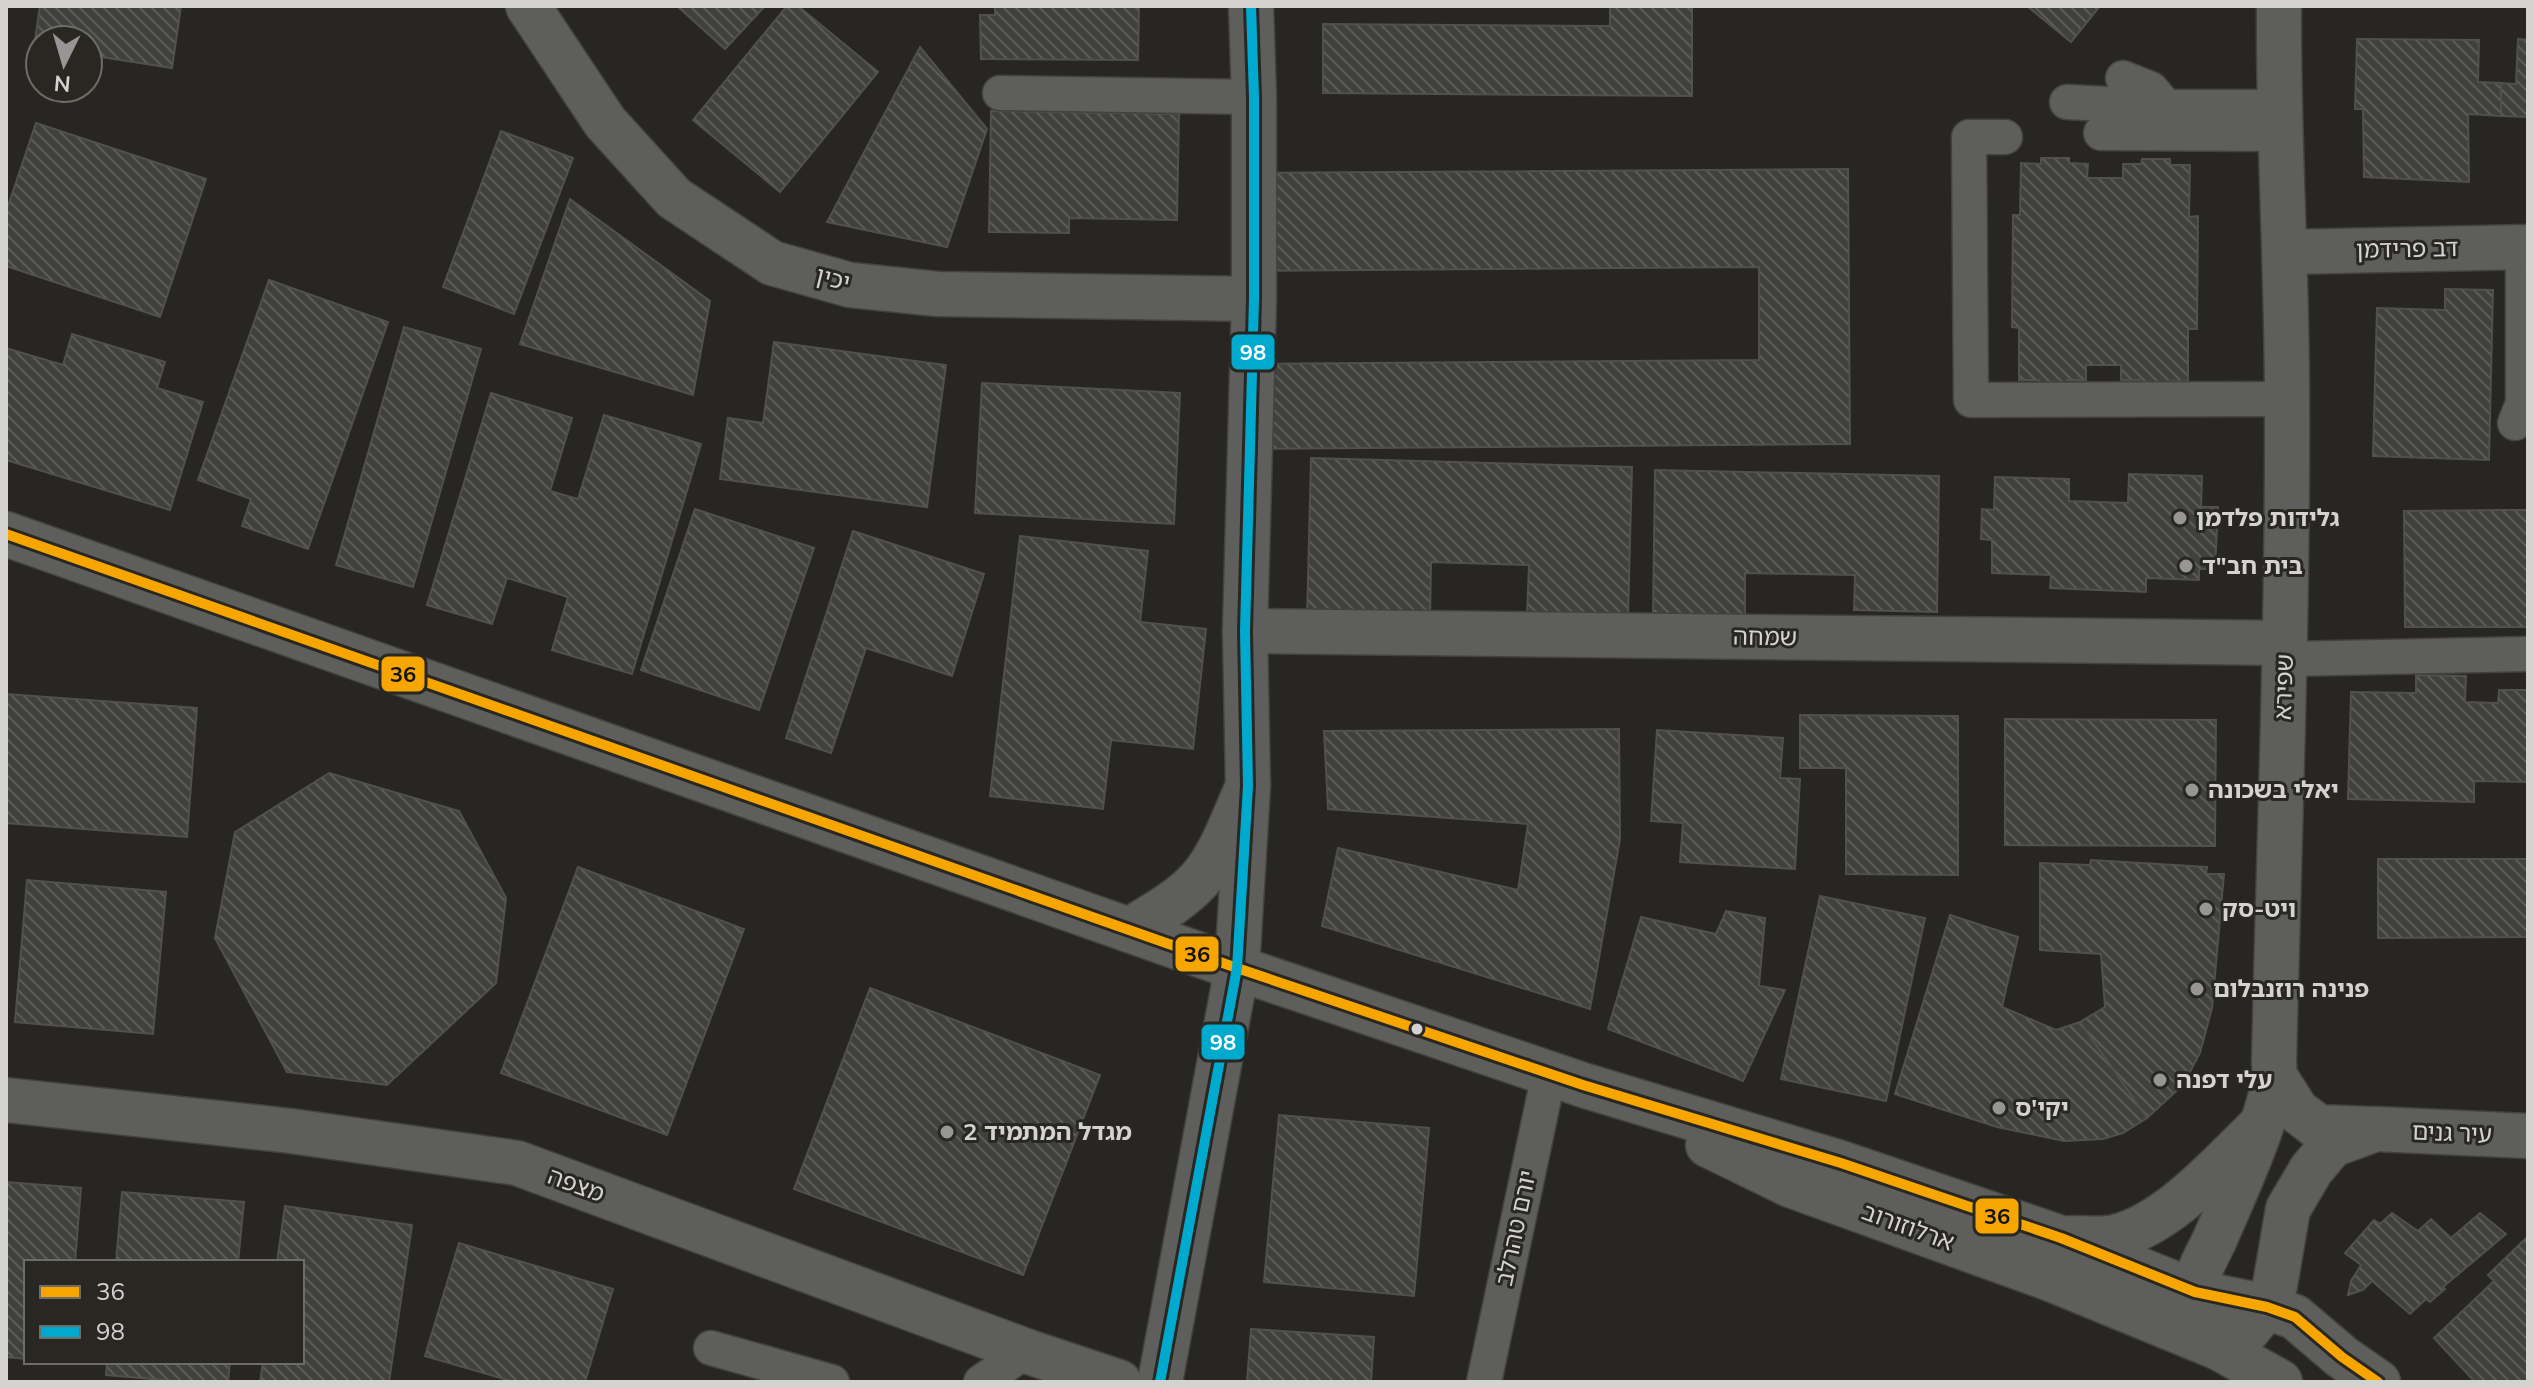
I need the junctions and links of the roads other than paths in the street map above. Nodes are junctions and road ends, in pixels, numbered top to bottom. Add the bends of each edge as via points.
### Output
1 (528, 6) edge
2 (1251, 6) edge
3 (2279, 6) edge
4 (2123, 78) dead end
5 (1000, 93) dead end
6 (1254, 97) junction
7 (2067, 102) dead end
8 (2167, 107) junction
9 (2278, 120) junction
10 (2101, 133) dead end
11 (2005, 137) dead end
12 (2526, 247) edge
13 (2285, 252) junction
14 (1254, 299) junction
15 (2287, 399) junction
16 (2515, 423) dead end
17 (6, 534) edge
18 (1245, 631) junction
19 (2284, 651) junction
20 (2528, 654) edge
21 (1248, 786) junction
22 (1129, 930) junction
23 (1237, 968) junction
24 (2276, 1078) junction
25 (1566, 1079) junction
26 (6, 1100) edge
27 (2261, 1125) junction
28 (2376, 1129) junction
29 (2528, 1136) edge
30 (2061, 1238) junction
31 (2195, 1292) junction
32 (2267, 1307) junction
33 (711, 1348) dead end
34 (2219, 1348) junction
35 (1026, 1351) junction
36 (832, 1382) edge
37 (981, 1382) edge
38 (1119, 1382) edge
39 (1160, 1382) edge
40 (1484, 1382) edge
41 (2280, 1382) edge
42 (2378, 1382) edge

1 - 14 street, יכין via 605,122 674,198 772,263 850,285 938,294
2 - 6 street
3 - 9 street, שפירא
4 - 8 lane via 2151,89
5 - 6 lane
6 - 14 street
7 - 8 lane
8 - 9 lane
9 - 10 lane
9 - 13 street, שפירא
11 - 15 lane via 1969,137 1971,400
12 - 13 street, דב פרידמן
12 - 16 lane via 2523,403
13 - 15 street, שפירא
14 - 18 street
15 - 19 street, שפירא
17 - 22 street, ארלוזורוב
18 - 19 street, שמחה
18 - 21 street
19 - 20 lane
19 - 24 street, שפירא
21 - 22 street via 1201,878 1174,903
21 - 23 street
22 - 23 street, ארלוזורוב
23 - 25 street, ארלוזורוב
23 - 39 street
24 - 27 street, שפירא
24 - 28 street, עיר גנים via 2297,1111 2318,1127
25 - 30 street, ארלוזורוב via 1841,1163
25 - 34 street, ארלוזורוב via 1790,1185 2048,1278
25 - 40 lane, יורם טהרלב
26 - 35 street, מצפה via 291,1131 517,1163
27 - 30 street via 2193,1189 2141,1228 2113,1238
27 - 31 street, שפירא
28 - 29 street, עיר גנים
28 - 32 street, עיר גנים via 2332,1145 2311,1170 2288,1209
30 - 31 street, ארלוזורוב
31 - 32 street, ארלוזורוב
31 - 34 street
32 - 34 street, עיר גנים via 2246,1332
32 - 42 street, ארלוזורוב via 2295,1317
33 - 36 lane
34 - 41 street, ארלוזורוב
35 - 37 lane
35 - 38 street, מצפה

